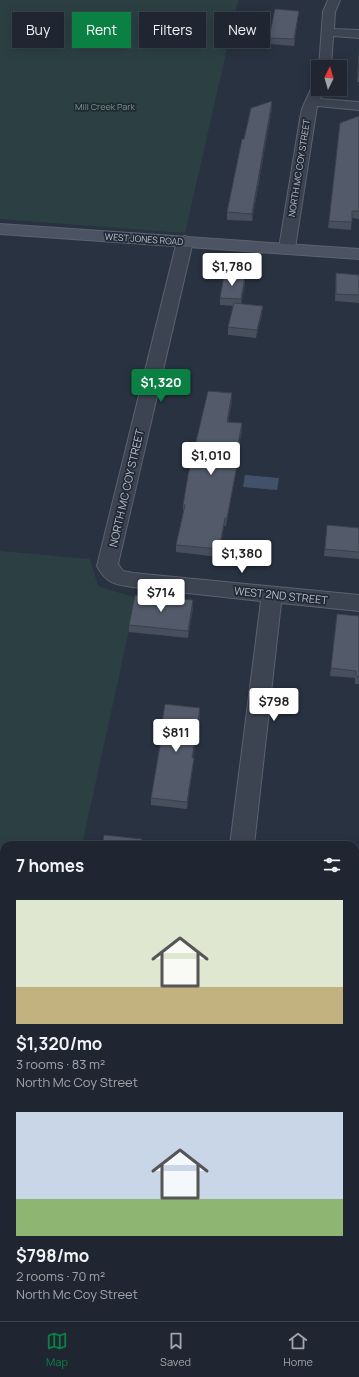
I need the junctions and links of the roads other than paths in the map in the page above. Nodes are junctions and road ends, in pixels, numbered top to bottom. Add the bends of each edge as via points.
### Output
1 (334, 0) edge
2 (328, 32) junction
3 (359, 34) edge
4 (326, 60) edge
5 (315, 96) edge
6 (312, 102) junction
7 (359, 106) edge
8 (0, 229) edge
9 (185, 241) junction
10 (287, 248) junction
11 (359, 254) edge
12 (112, 571) joint
13 (272, 594) junction
14 (359, 603) edge
15 (242, 841) edge

1 - 2 street via 329,12
2 - 3 street
2 - 4 street
5 - 6 street, NORTH MC COY STREET
6 - 7 street
6 - 10 street, NORTH MC COY STREET via 307,119
8 - 9 street, WEST JONES ROAD
9 - 10 street, WEST JONES ROAD
9 - 12 street, NORTH MC COY STREET via 107,566
10 - 11 street, WEST JONES ROAD
12 - 13 street, WEST 2ND STREET via 117,577 133,580
13 - 14 street, WEST 2ND STREET
13 - 15 street

